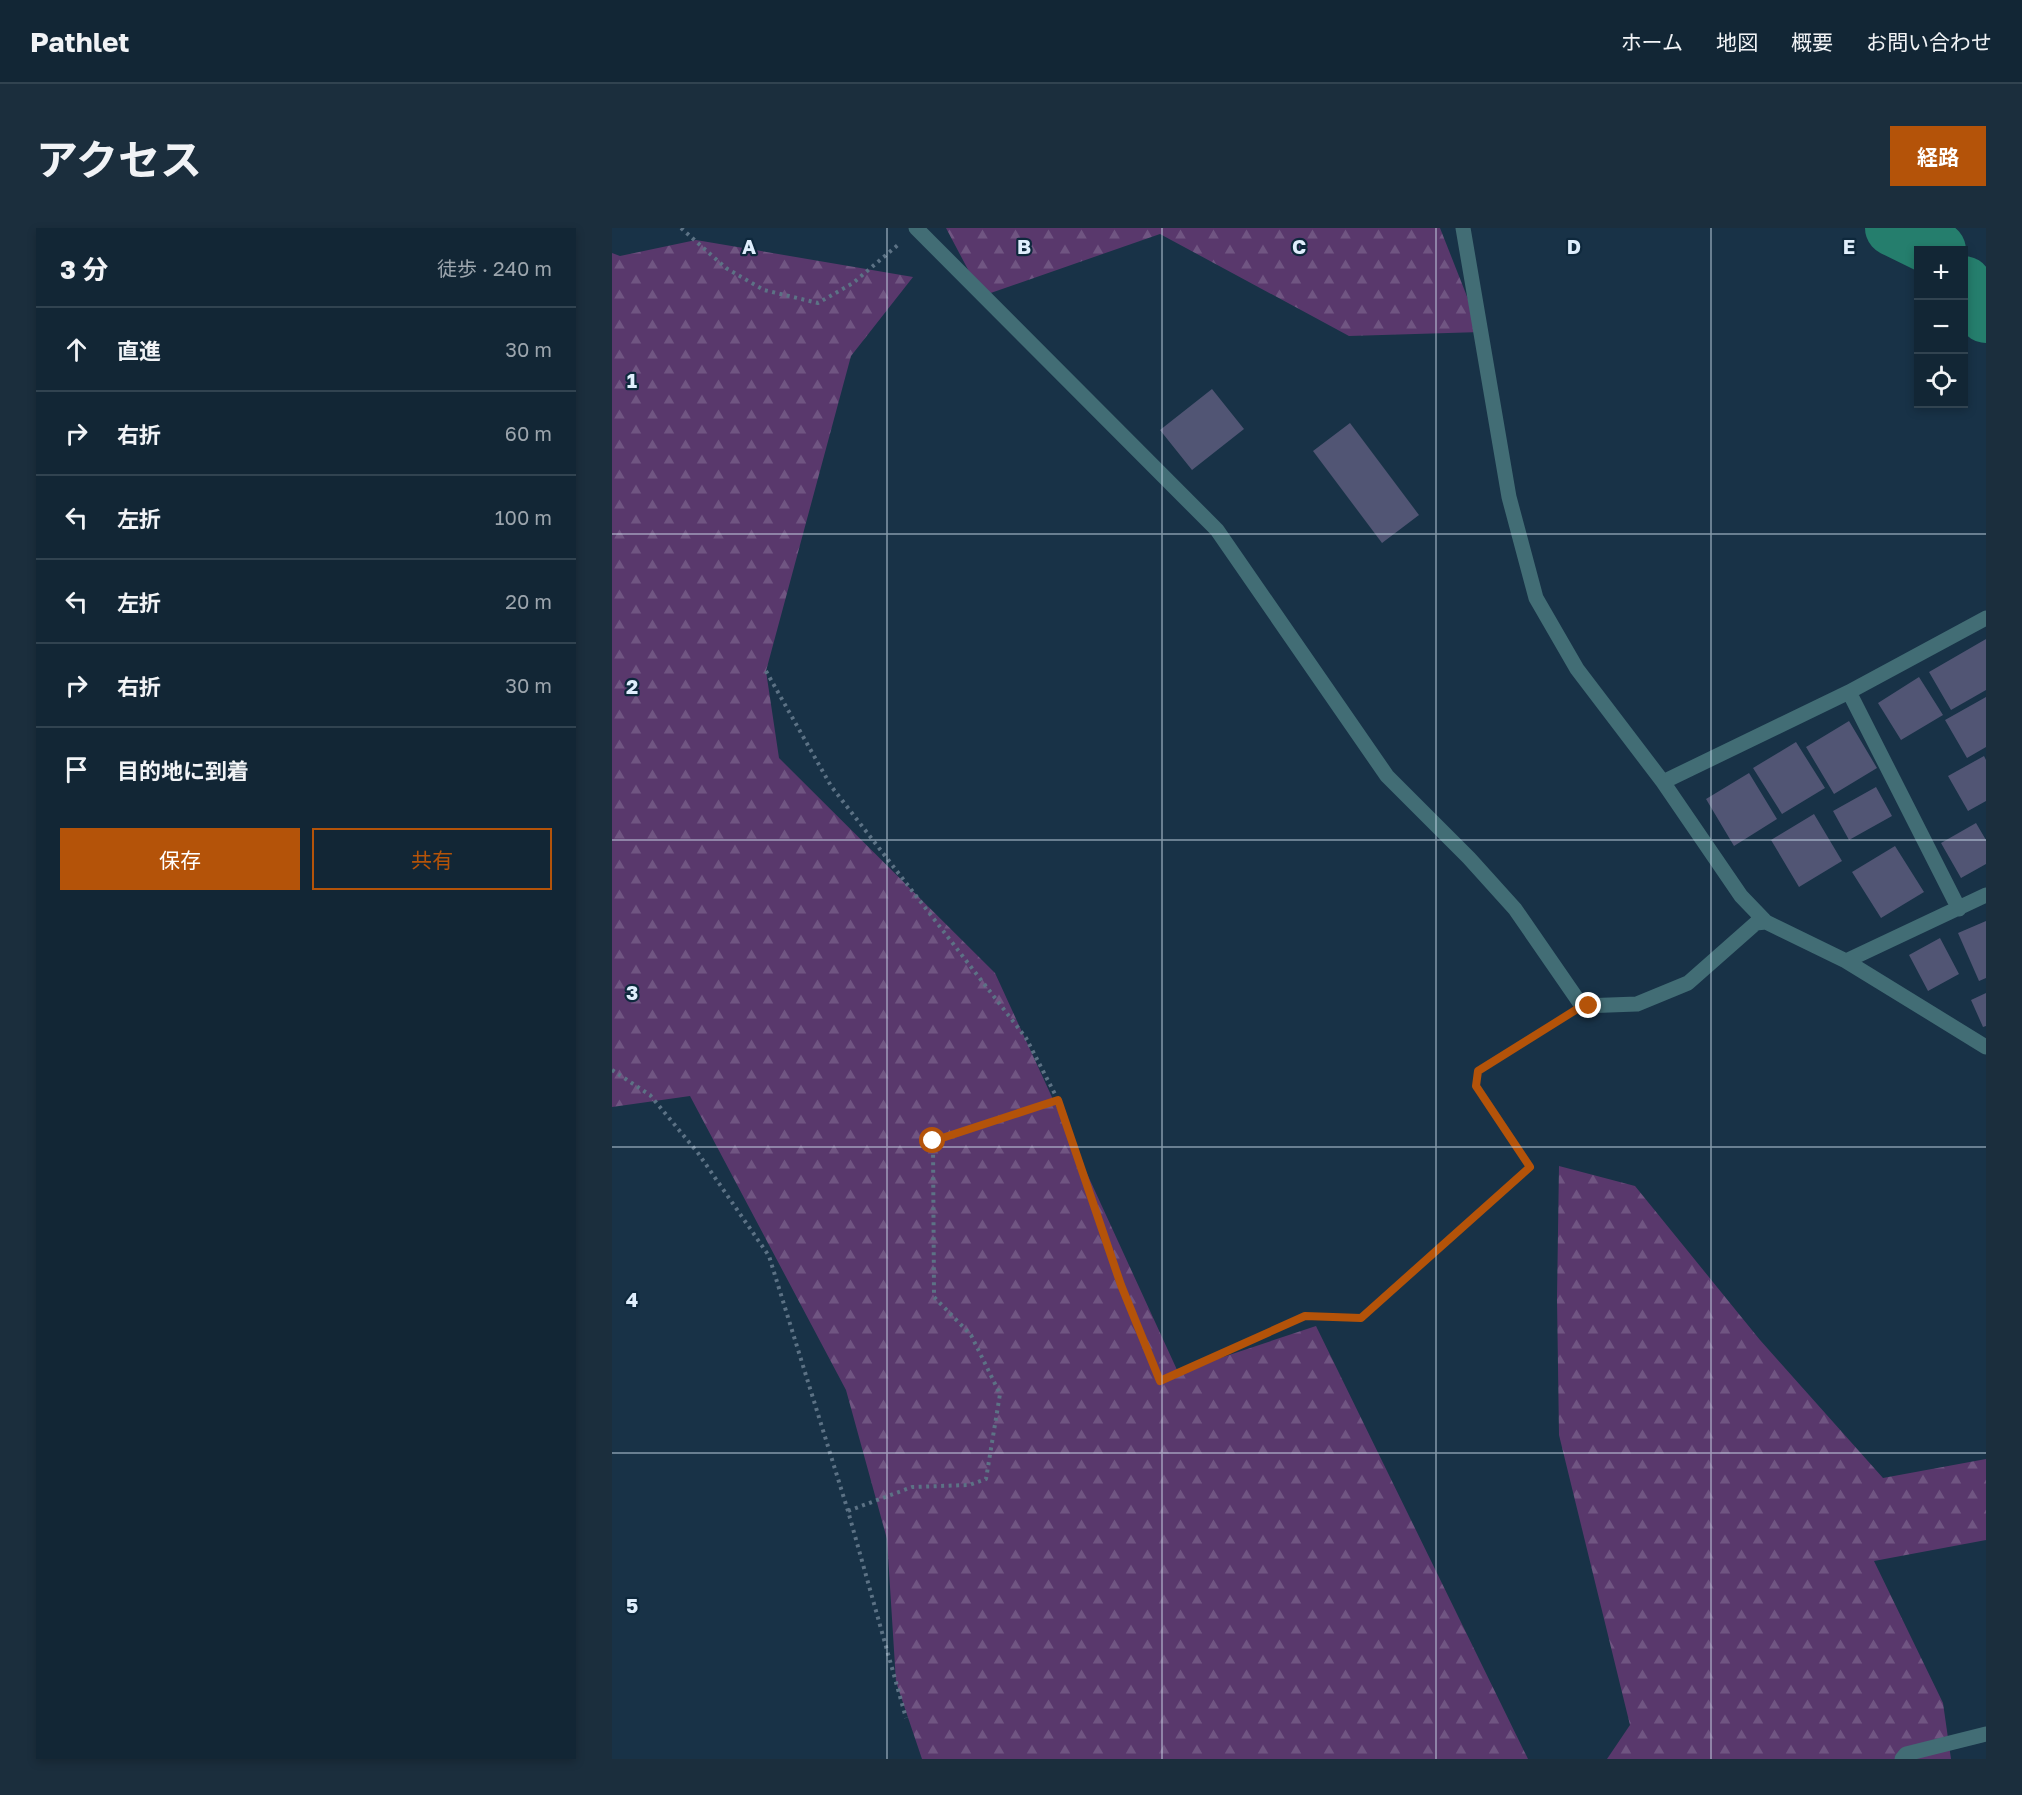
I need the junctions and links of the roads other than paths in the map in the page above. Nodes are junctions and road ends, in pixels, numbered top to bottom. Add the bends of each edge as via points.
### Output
1 (1463, 228) edge
2 (915, 229) edge
3 (1986, 618) edge
4 (1849, 692) junction
5 (1663, 782) junction
6 (1986, 896) edge
7 (1959, 909) junction
8 (1766, 922) junction
9 (1846, 961) junction
10 (1986, 1047) edge
11 (1986, 1734) edge
12 (1902, 1759) edge

1 - 5 street via 1509,497 1536,598 1577,669
2 - 8 street via 1217,531 1387,776 1515,909 1582,1006 1637,1004 1688,983 1756,923
3 - 4 street
4 - 5 street
4 - 7 street
5 - 8 street via 1741,896
6 - 7 street
7 - 9 street
8 - 9 street
9 - 10 street
11 - 12 street via 1906,1754

